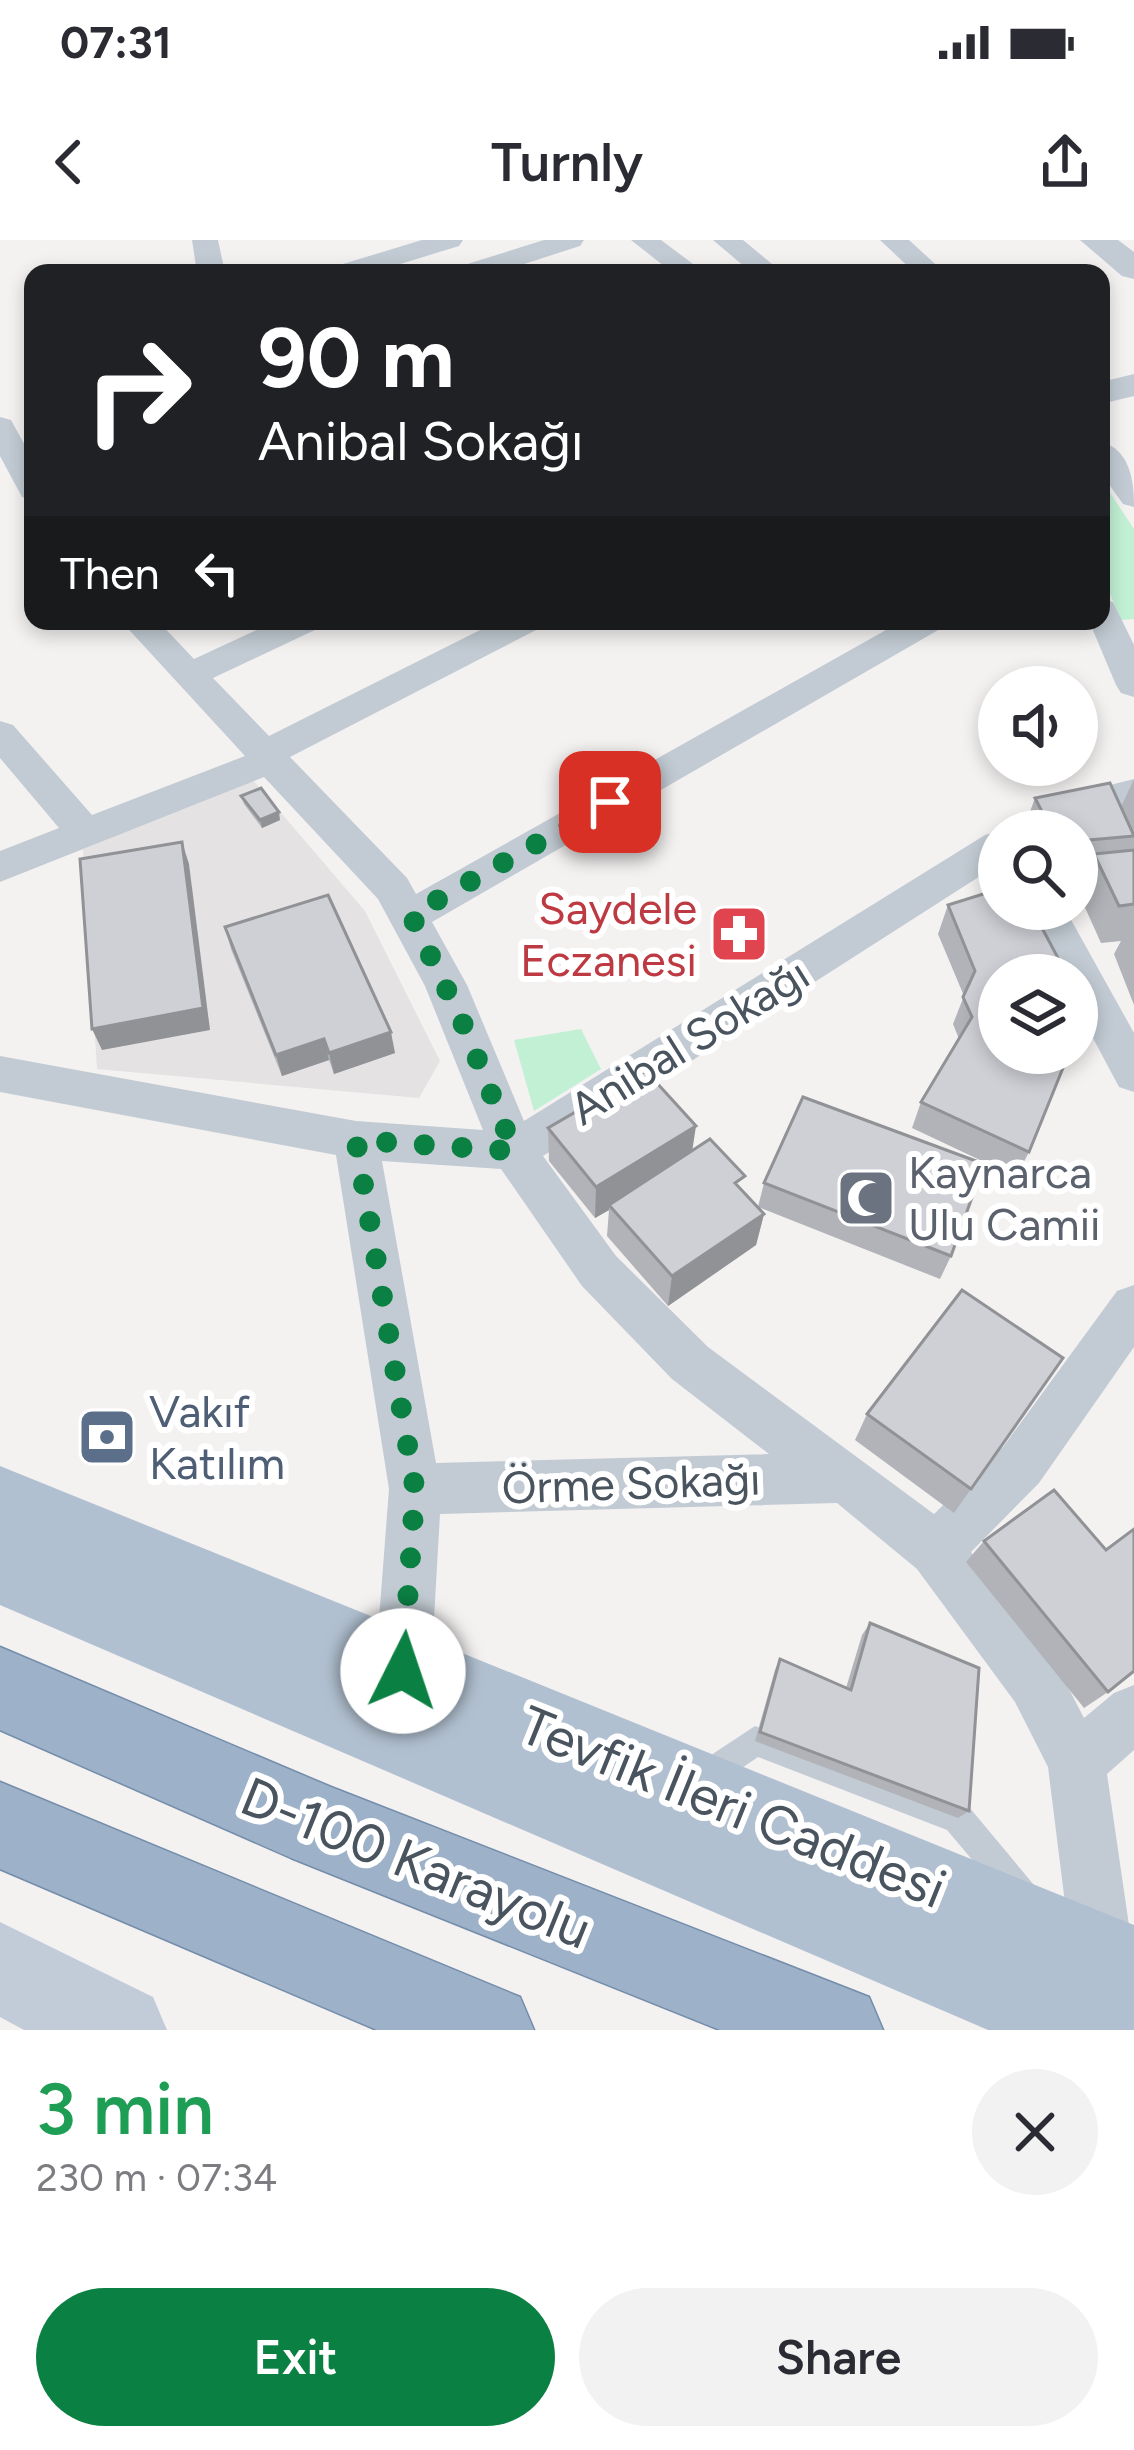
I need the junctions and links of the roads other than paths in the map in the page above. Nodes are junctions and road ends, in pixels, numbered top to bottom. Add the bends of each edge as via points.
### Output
1 (449, 240) edge
2 (571, 240) edge
3 (644, 240) edge
4 (727, 240) edge
5 (893, 240) edge
6 (1097, 240) edge
7 (353, 264) edge
8 (496, 264) edge
9 (678, 264) edge
10 (758, 264) edge
11 (921, 264) edge
12 (1134, 269) edge
13 (0, 421) edge
14 (1110, 463) edge
15 (24, 471) edge
16 (1133, 494) edge
17 (146, 630) edge
18 (286, 630) edge
19 (509, 630) edge
20 (912, 630) edge
21 (1110, 630) edge
22 (187, 676) junction
23 (1134, 685) edge
24 (0, 734) edge
25 (266, 758) junction
26 (1134, 792) edge
27 (1064, 810) edge
28 (85, 833) junction
29 (978, 857) edge
30 (0, 867) edge
31 (411, 915) junction
32 (1056, 930) edge
33 (0, 1074) edge
34 (1134, 1074) edge
35 (356, 1140) junction
36 (514, 1151) junction
37 (1134, 1307) edge
38 (846, 1477) junction
39 (415, 1489) junction
40 (0, 1504) edge
41 (936, 1550) junction
42 (0, 1565) edge
43 (403, 1671) junction
44 (0, 1688) edge
45 (1134, 1713) edge
46 (1076, 1762) junction
47 (0, 1825) edge
48 (0, 1967) edge
49 (1098, 1986) edge
50 (120, 2030) edge
51 (487, 2030) edge
52 (836, 2030) edge

1 - 7 street
2 - 8 street
3 - 9 street
4 - 10 street
5 - 11 street
6 - 12 street
13 - 15 street
14 - 16 street
17 - 22 street
18 - 22 street
19 - 25 street
20 - 31 street
21 - 23 street
22 - 25 street
24 - 28 street
25 - 28 street
25 - 31 street via 364,855
26 - 27 street
28 - 30 street
29 - 36 street, Anibal Sokağı
31 - 36 street
32 - 34 street
33 - 35 street
35 - 36 street
35 - 39 street
36 - 38 street via 564,1228 644,1319 757,1416
37 - 41 street via 1022,1465
38 - 39 street, Örme Sokağı
38 - 41 street
39 - 43 street
40 - 43 main road, Tevfik İleri Caddesi
41 - 46 street via 1035,1682
42 - 49 main road, Tevfik İleri Caddesi
43 - 49 main road, Tevfik İleri Caddesi via 688,1789
44 - 52 highway, D-100 Karayolu via 322,1827
45 - 46 street
46 - 49 street
47 - 51 highway
48 - 50 main road

